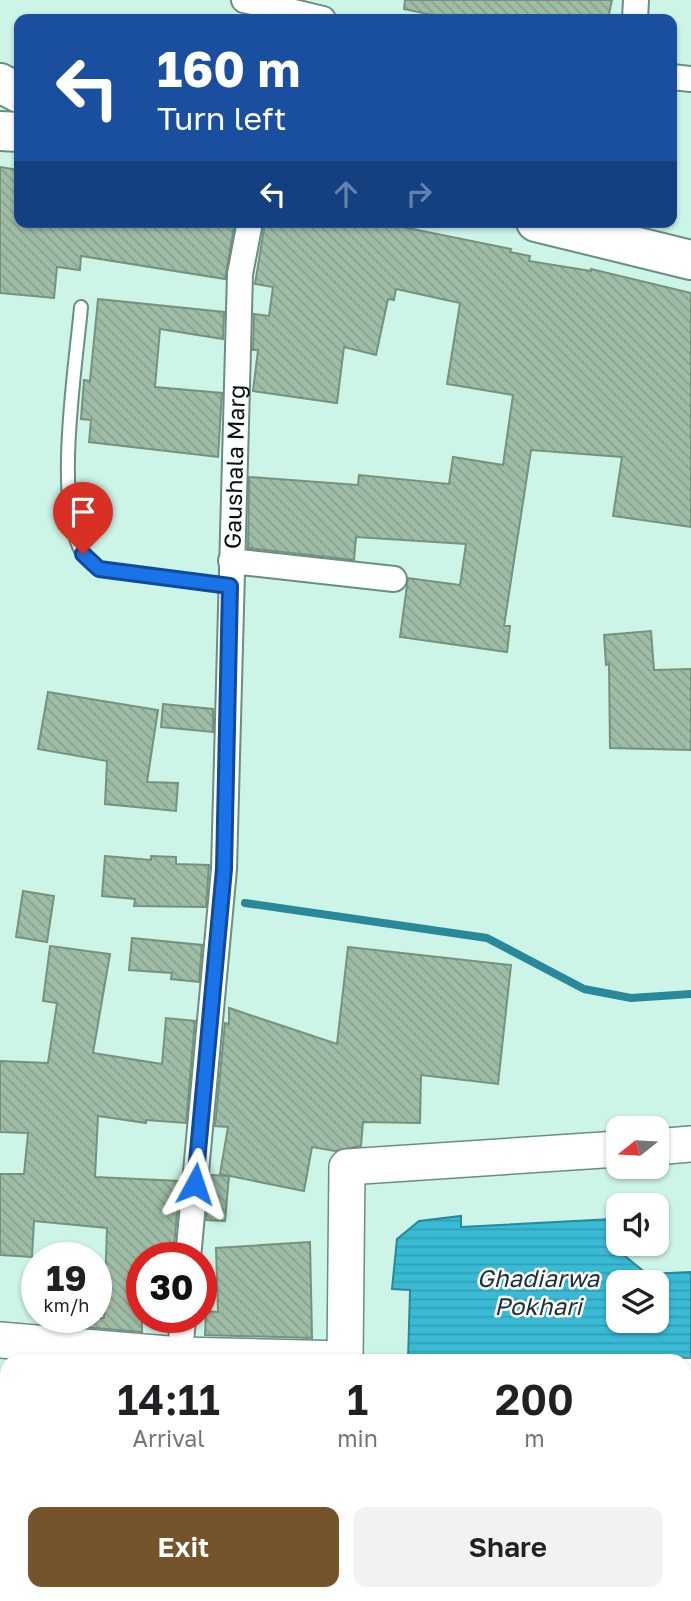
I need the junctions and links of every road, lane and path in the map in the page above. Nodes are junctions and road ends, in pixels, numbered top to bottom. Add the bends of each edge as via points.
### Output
1 (244, 0) edge
2 (284, 14) edge
3 (249, 228) edge
4 (583, 228) edge
5 (612, 232) edge
6 (691, 260) edge
7 (81, 307) dead end
8 (231, 561) junction
9 (394, 579) dead end
10 (230, 586) junction
11 (691, 1144) edge
12 (669, 1146) edge
13 (606, 1150) edge
14 (189, 1242) edge
15 (182, 1333) edge
16 (0, 1340) edge
17 (168, 1354) edge
18 (180, 1354) edge
19 (345, 1354) edge

1 - 2 street
3 - 8 street, Gaushala Marg via 240,274
4 - 5 main road
5 - 6 main road
7 - 10 lane via 68,449 68,505 83,554 99,569
8 - 9 street
8 - 10 street, Gaushala Marg
10 - 14 street, Gaushala Marg via 224,869
11 - 12 street
13 - 19 street via 347,1167
15 - 18 street
16 - 17 street

